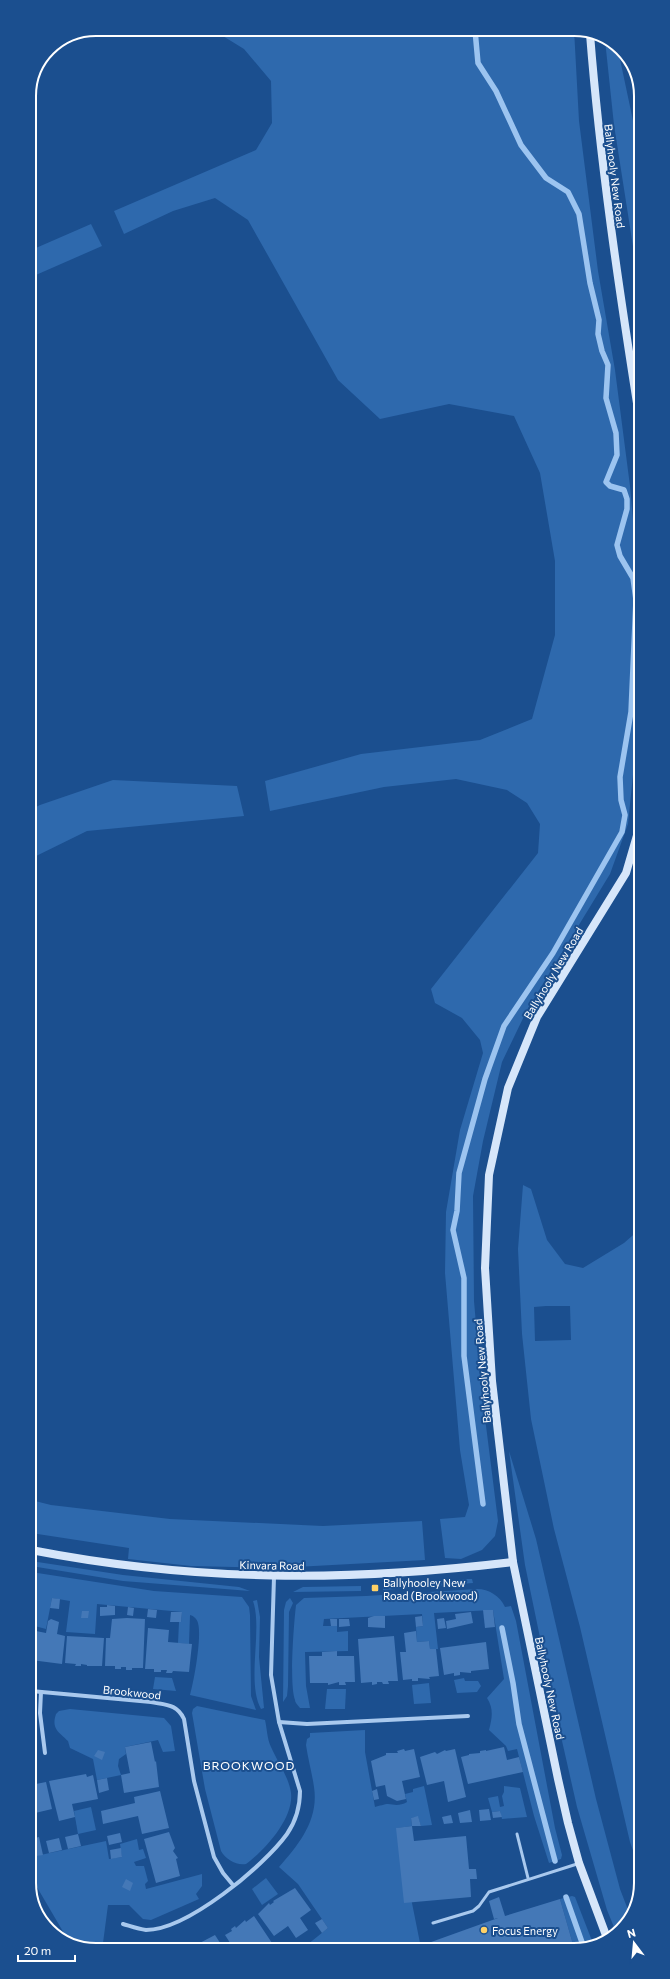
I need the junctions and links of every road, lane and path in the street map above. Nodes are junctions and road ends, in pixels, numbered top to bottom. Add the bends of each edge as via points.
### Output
1 (590, 38) edge
2 (634, 383) edge
3 (634, 846) edge
4 (36, 1551) edge
5 (513, 1562) junction
6 (274, 1576) junction
7 (36, 1692) edge
8 (41, 1692) junction
9 (468, 1716) dead end
10 (278, 1722) junction
11 (45, 1753) dead end
12 (517, 1834) dead end
13 (579, 1863) junction
14 (528, 1878) junction
15 (233, 1885) junction
16 (433, 1923) dead end
17 (122, 1924) dead end
18 (605, 1935) edge

1 - 2 main road, Ballyhooly New Road via 596,114 611,233
3 - 5 main road, Ballyhooly New Road via 626,873 537,1017 508,1088 489,1175 485,1268 492,1381
4 - 6 main road, Kinvara Road via 146,1568 224,1575
5 - 6 main road, Kinvara Road via 408,1573 325,1577
5 - 13 main road, Ballyhooly New Road via 558,1779
6 - 10 street via 271,1675
7 - 8 street, Brookwood
8 - 11 street via 40,1713
8 - 15 street, Brookwood via 151,1702 170,1705 180,1710 184,1719 194,1781 214,1857
9 - 10 street via 322,1723
10 - 15 street via 300,1791 300,1803 287,1833 273,1851
12 - 14 lane
13 - 14 lane
13 - 18 main road, Ballyhooly New Road
14 - 16 lane via 489,1892 473,1911
15 - 17 street via 205,1907 165,1926 147,1930

